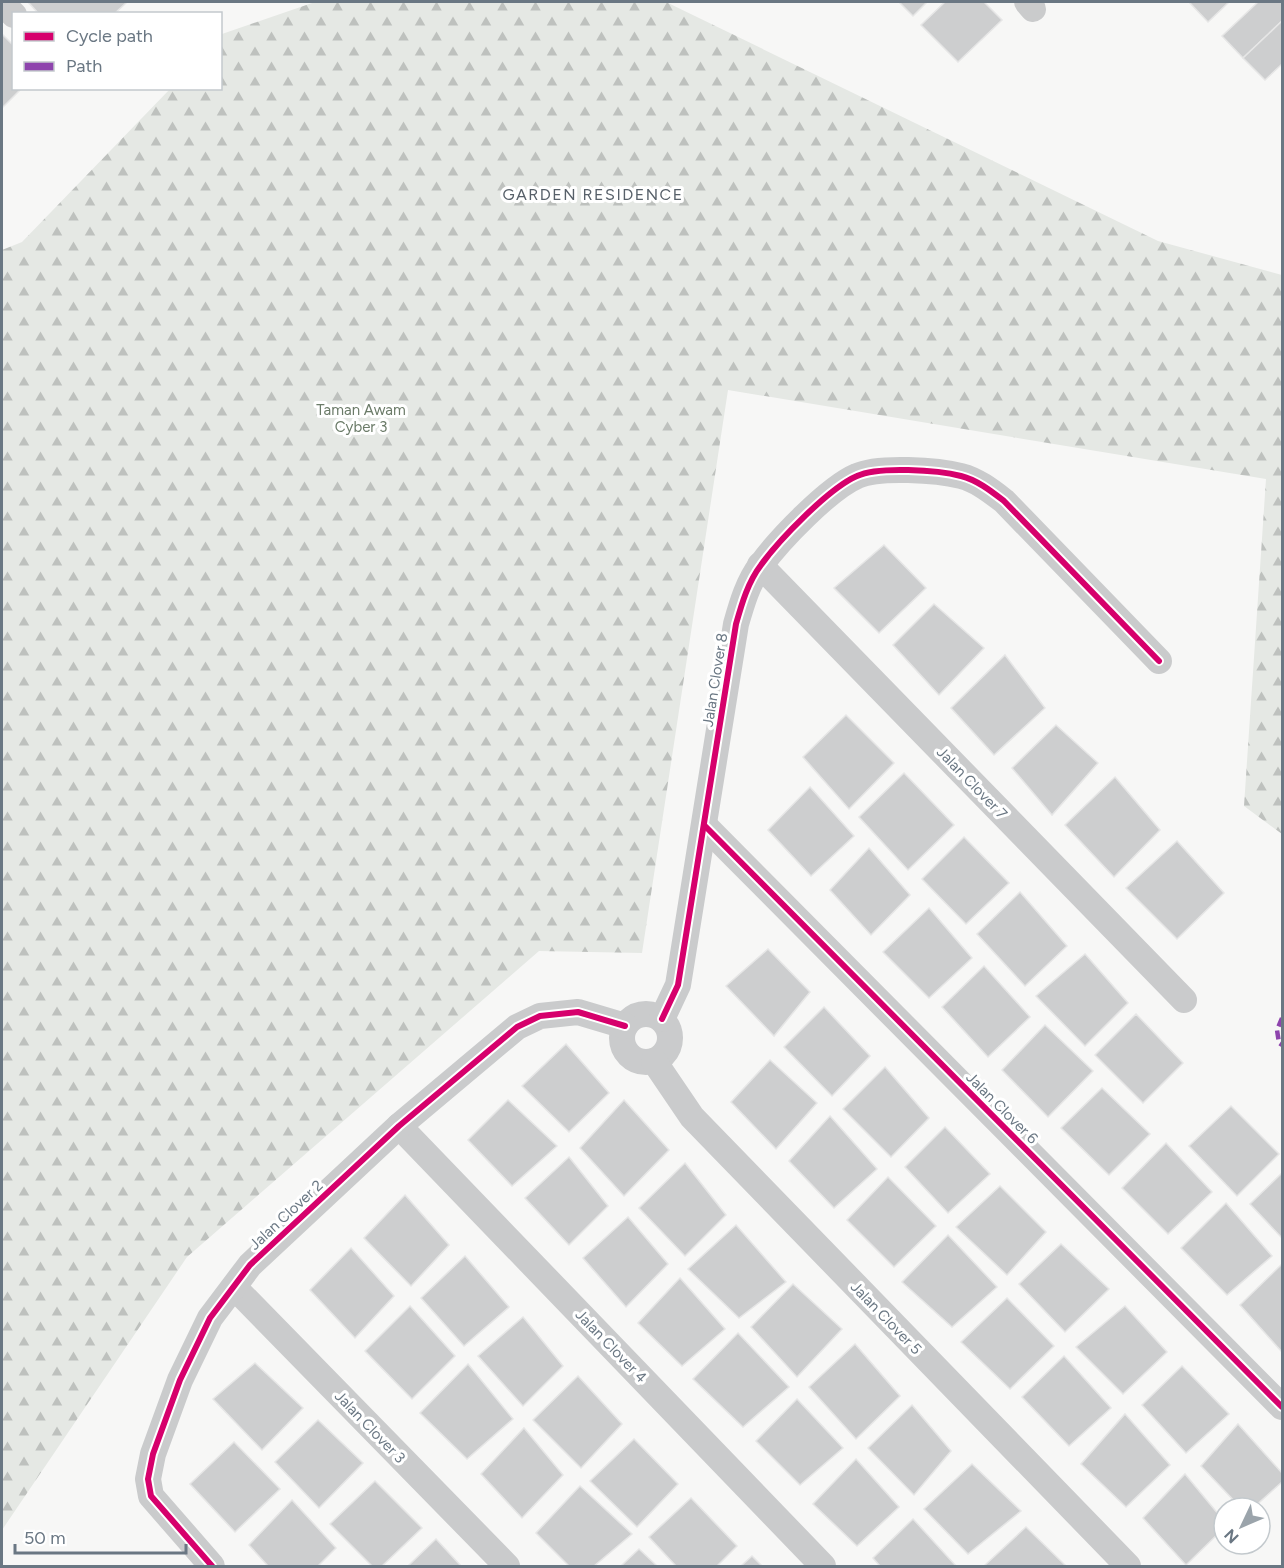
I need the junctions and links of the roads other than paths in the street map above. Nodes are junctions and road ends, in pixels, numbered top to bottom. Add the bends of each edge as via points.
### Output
1 (760, 566) junction
2 (1159, 661) dead end
3 (705, 826) junction
4 (1184, 1000) dead end
5 (662, 1019) junction
6 (625, 1026) junction
7 (654, 1061) junction
8 (399, 1126) junction
9 (234, 1287) junction
10 (1282, 1407) edge
11 (212, 1566) edge
12 (507, 1566) edge
13 (823, 1566) edge
14 (1128, 1566) edge

1 - 2 street, Jalan Clover 8 via 829,493 858,475 888,469 961,476 1004,501
1 - 3 street, Jalan Clover 8 via 744,596 736,624
1 - 4 street, Jalan Clover 7
3 - 5 street, Jalan Clover 8 via 678,985
3 - 10 street, Jalan Clover 6
5 - 6 street via 642,1014
5 - 7 street via 670,1039 666,1053
6 - 7 street via 622,1042 630,1056
6 - 8 street, Jalan Clover 2 via 578,1012 540,1016 517,1027
7 - 14 street, Jalan Clover 5 via 692,1117
8 - 9 street, Jalan Clover 2 via 250,1265
8 - 13 street, Jalan Clover 4
9 - 11 street, Jalan Clover 2 via 210,1318 180,1380 148,1479 151,1496
9 - 12 street, Jalan Clover 3

